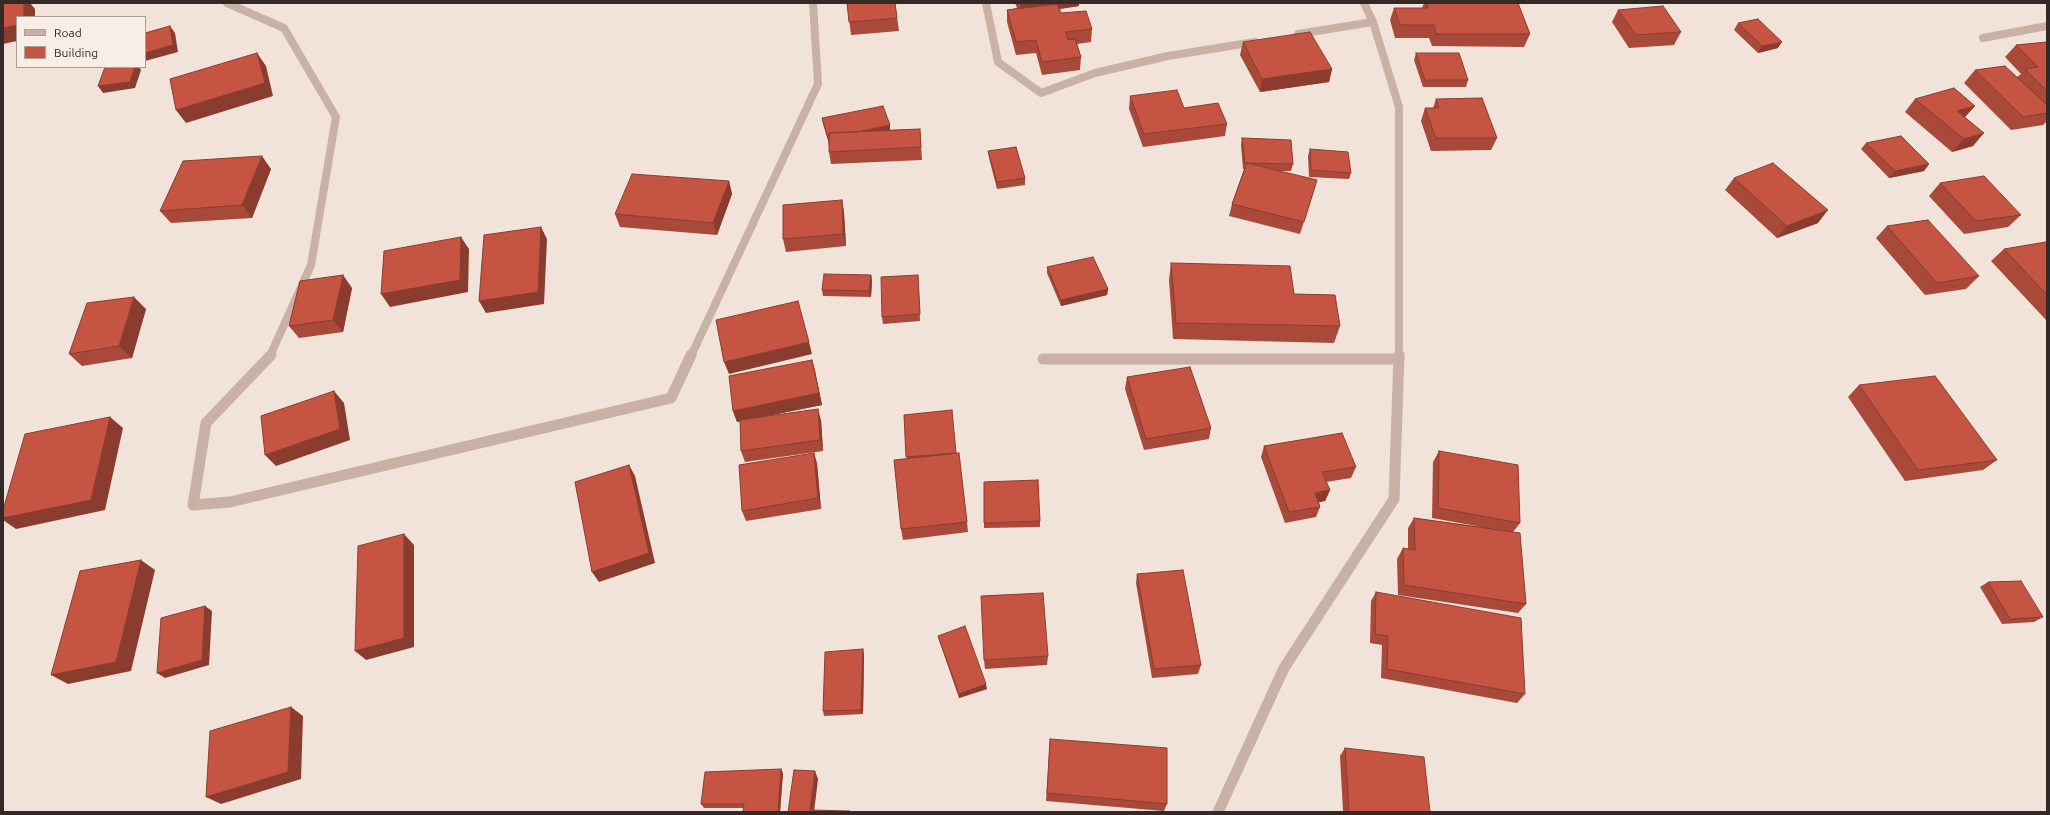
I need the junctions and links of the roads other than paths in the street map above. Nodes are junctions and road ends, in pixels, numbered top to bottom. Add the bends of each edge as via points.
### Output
1 (227, 3) edge
2 (813, 3) edge
3 (986, 3) edge
4 (1364, 3) edge
5 (1373, 22) junction
6 (2047, 26) edge
7 (1286, 36) edge
8 (1983, 38) dead end
9 (1263, 40) edge
10 (1043, 359) dead end
11 (1399, 359) junction
12 (1218, 812) edge

1 - 2 street via 284,28 336,118 311,266 271,355 206,423 193,505 237,501 671,398 818,84
3 - 9 street via 998,62 1041,93 1095,73 1168,56
4 - 5 street
5 - 7 street
5 - 11 street via 1399,107
6 - 8 street
10 - 11 street
11 - 12 street via 1394,498 1284,668

